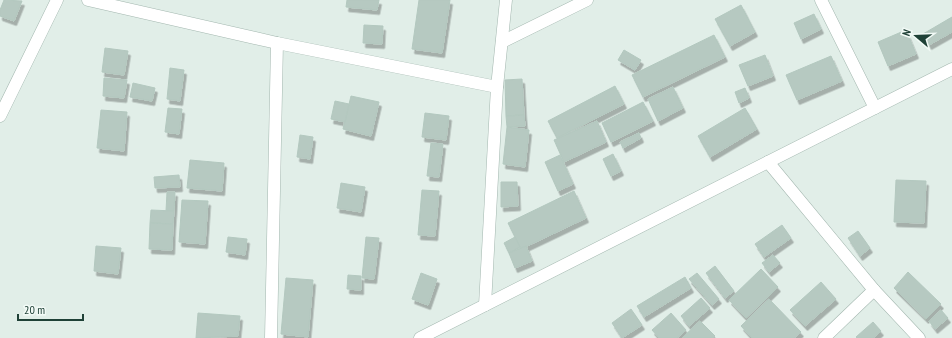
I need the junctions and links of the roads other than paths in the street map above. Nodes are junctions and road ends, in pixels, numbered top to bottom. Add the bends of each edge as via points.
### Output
1 (57, 0) edge
2 (88, 0) edge
3 (506, 0) edge
4 (587, 0) edge
5 (821, 0) edge
6 (502, 42) junction
7 (277, 43) junction
8 (952, 69) edge
9 (497, 87) junction
10 (875, 108) junction
11 (0, 116) edge
12 (768, 162) junction
13 (874, 290) junction
14 (485, 305) junction
15 (271, 338) edge
16 (420, 338) edge
17 (824, 338) edge
18 (919, 338) edge

1 - 11 street
2 - 7 street
3 - 6 street
4 - 6 street
5 - 10 street
6 - 9 street
7 - 9 street
7 - 15 street
8 - 10 street
9 - 14 street
10 - 12 street
12 - 13 street
12 - 14 street
13 - 17 street
13 - 18 street
14 - 16 street

